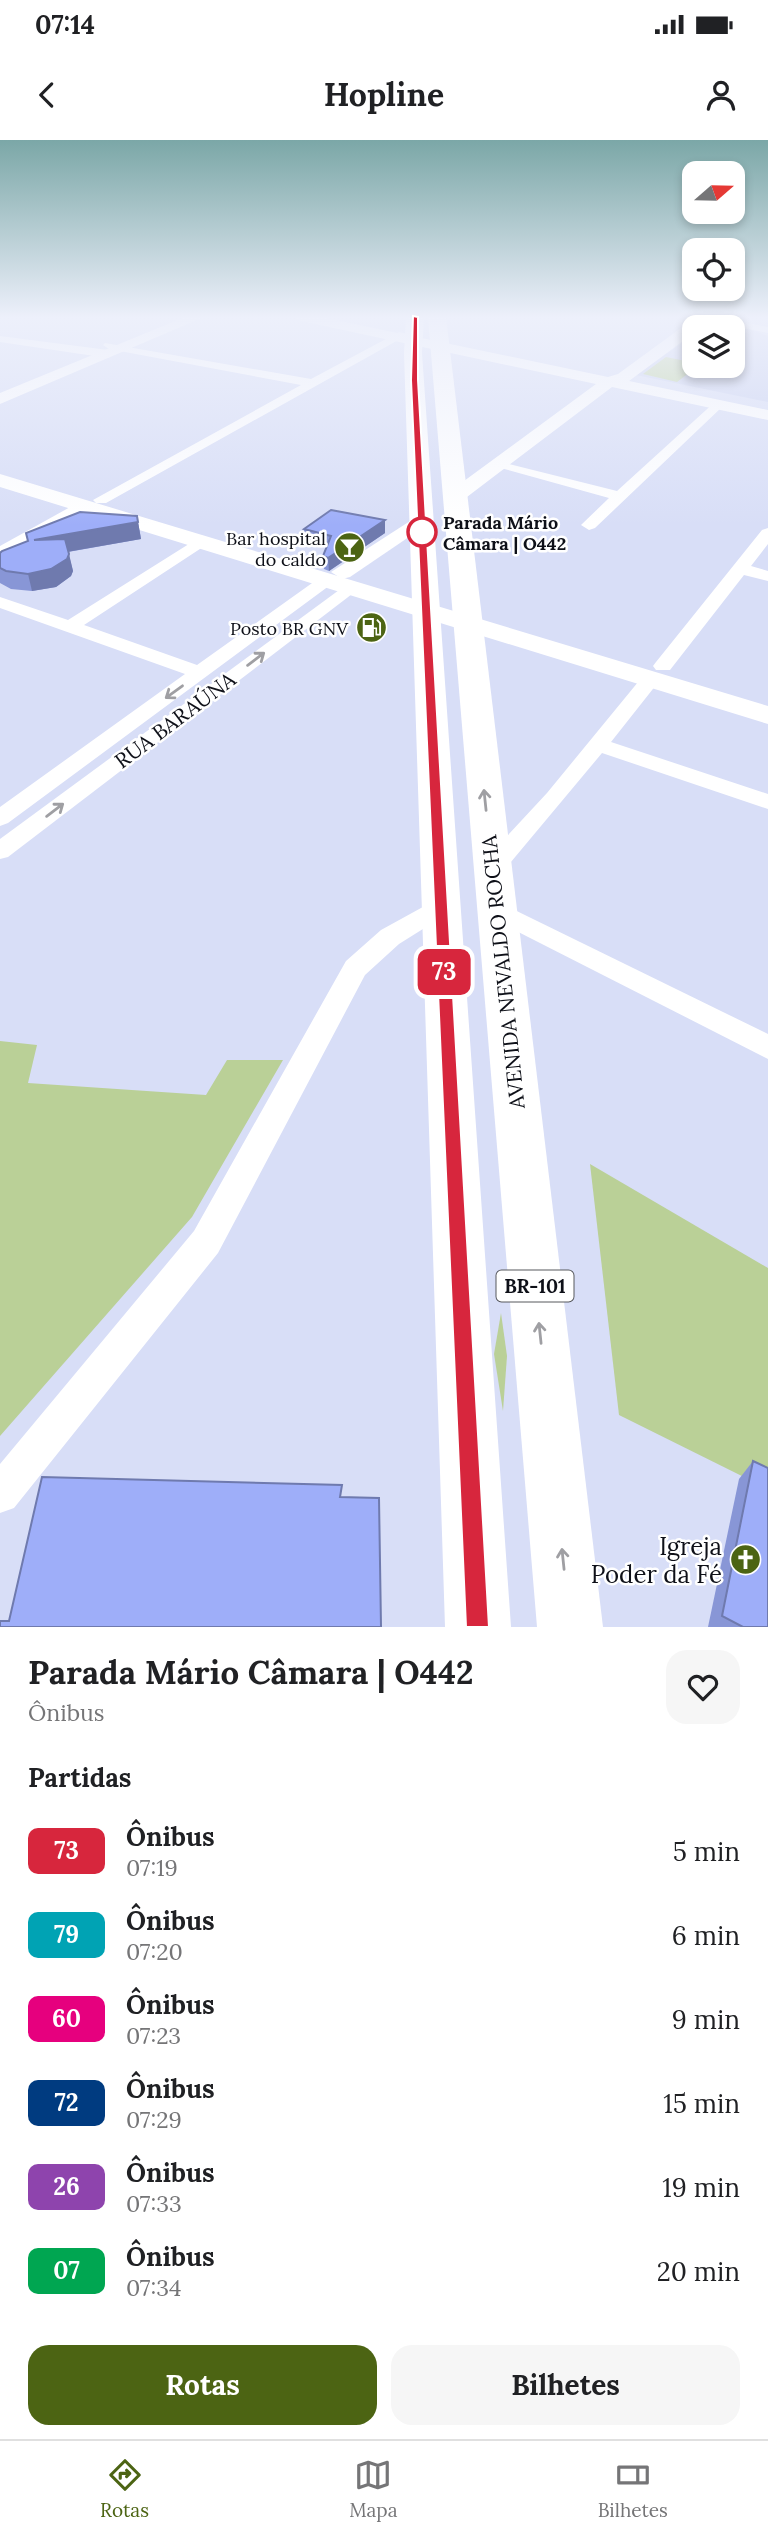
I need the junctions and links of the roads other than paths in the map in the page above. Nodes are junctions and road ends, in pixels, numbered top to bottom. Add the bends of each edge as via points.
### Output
1 (26, 386) edge
2 (305, 386) edge
3 (409, 386) edge
4 (444, 386) edge
5 (602, 386) edge
6 (647, 386) edge
7 (656, 386) edge
8 (0, 399) edge
9 (717, 404) junction
10 (768, 408) edge
11 (768, 415) edge
12 (497, 465) junction
13 (0, 468) edge
14 (0, 480) edge
15 (456, 496) junction
16 (620, 496) junction
17 (91, 503) junction
18 (421, 520) junction
19 (589, 525) dead end
20 (768, 533) edge
21 (200, 542) junction
22 (0, 553) edge
23 (741, 569) junction
24 (768, 576) edge
25 (340, 580) junction
26 (0, 601) edge
27 (425, 603) junction
28 (466, 615) junction
29 (69, 627) junction
30 (200, 673) junction
31 (657, 673) junction
32 (768, 698) edge
33 (768, 715) edge
34 (599, 745) junction
35 (95, 749) junction
36 (122, 760) junction
37 (768, 802) edge
38 (0, 818) edge
39 (0, 851) edge
40 (494, 889) junction
41 (441, 906) junction
42 (768, 1047) edge
43 (0, 1494) edge
44 (478, 1627) edge
45 (570, 1627) edge

1 - 8 street
2 - 17 street
3 - 18 highway
4 - 15 highway, AVENIDA NEVALDO ROCHA / BR-101
5 - 12 street
6 - 9 street
7 - 10 street
9 - 11 street
9 - 16 street
12 - 15 street
12 - 16 street
13 - 17 main road
14 - 17 main road
15 - 28 highway, AVENIDA NEVALDO ROCHA / BR-101
16 - 19 street
17 - 21 main road
17 - 22 street
17 - 25 main road
18 - 25 street, RUA BARAÚNA
18 - 27 highway
20 - 23 street
21 - 25 main road
21 - 29 street
23 - 24 street
23 - 31 street
25 - 27 main road
25 - 30 street, RUA BARAÚNA
36 -> 25 street, RUA BARAÚNA
26 - 29 street
27 - 28 main road
27 - 41 highway
28 - 31 main road
40 -> 28 highway, AVENIDA NEVALDO ROCHA / BR-101
29 - 30 street
30 -> 35 street, RUA BARAÚNA
31 - 32 main road
31 - 33 main road
31 - 34 street
34 - 37 street
34 - 40 street
35 - 36 street
35 - 38 street, RUA BARAÚNA
39 -> 36 street, RUA BARAÚNA
40 - 42 street
45 -> 40 highway, AVENIDA NEVALDO ROCHA / BR-101
41 - 43 street via 390,937 355,968 206,1242
41 - 44 highway

